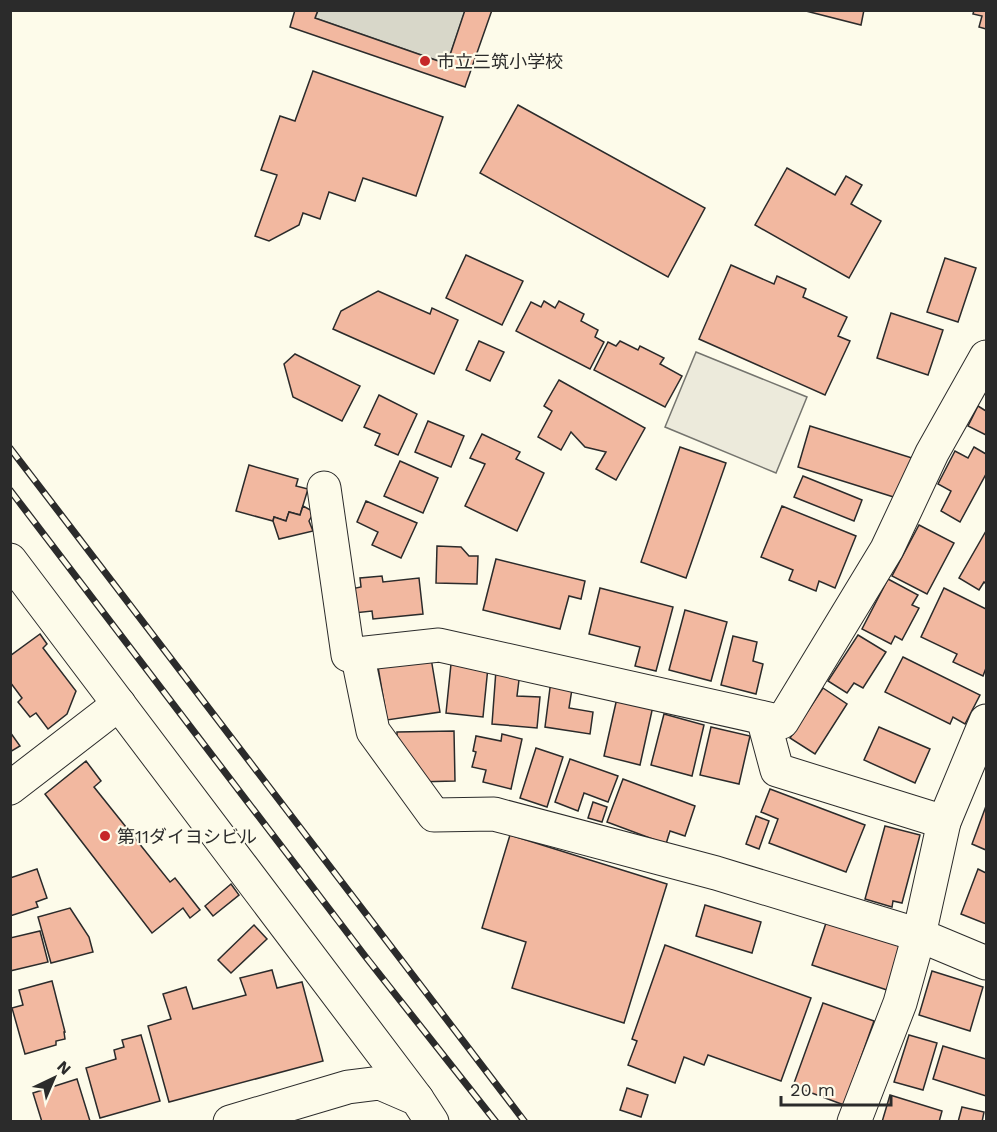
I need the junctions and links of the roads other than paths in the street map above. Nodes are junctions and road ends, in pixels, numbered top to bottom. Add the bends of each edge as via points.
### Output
1 (987, 357) edge
2 (324, 488) dead end
3 (10, 560) edge
4 (357, 653) junction
5 (119, 704) junction
6 (763, 718) junction
7 (987, 721) edge
8 (10, 788) edge
9 (944, 822) junction
10 (919, 935) junction
11 (987, 963) edge
12 (424, 1110) edge
13 (230, 1122) edge
14 (854, 1122) edge

1 - 6 street via 932,453 887,549 782,722
2 - 4 street via 348,655
3 - 5 street
4 - 6 street via 439,645
4 - 10 street via 373,731 434,815 494,814 716,873
5 - 8 street
5 - 12 street
6 - 9 street via 777,770
7 - 9 street
9 - 10 street
10 - 11 street
10 - 14 street via 900,1004
12 - 13 street via 380,1083 348,1087

